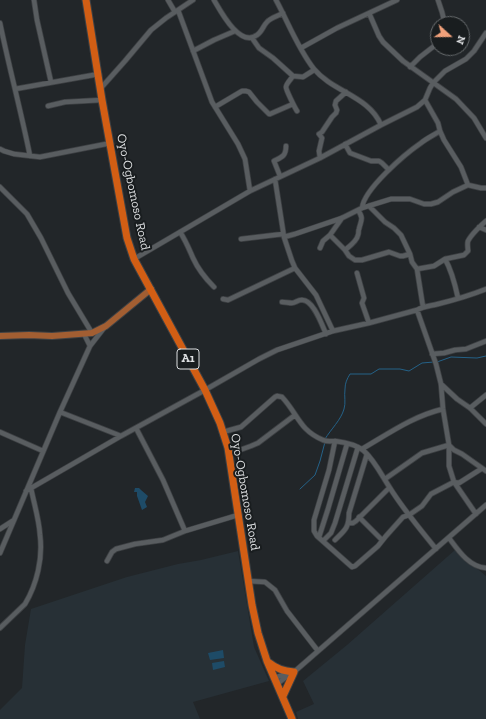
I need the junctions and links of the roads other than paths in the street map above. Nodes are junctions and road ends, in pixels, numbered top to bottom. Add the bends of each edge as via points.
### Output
1 (34, 0) edge
2 (86, 0) edge
3 (168, 0) edge
4 (193, 0) edge
5 (214, 0) edge
6 (276, 0) edge
7 (398, 0) edge
8 (438, 0) edge
9 (176, 11) junction
10 (283, 13) junction
11 (369, 13) junction
12 (443, 16) edge
13 (0, 23) edge
14 (235, 31) junction
15 (486, 33) edge
16 (252, 38) junction
17 (301, 48) junction
18 (430, 50) edge
19 (193, 51) junction
20 (410, 67) junction
21 (314, 70) junction
22 (99, 74) junction
23 (293, 76) junction
24 (51, 82) junction
25 (433, 83) junction
26 (101, 88) junction
27 (15, 89) junction
28 (346, 92) junction
29 (102, 100) junction
30 (425, 100) junction
31 (293, 104) junction
32 (48, 106) dead end
33 (215, 107) junction
34 (297, 111) dead end
35 (381, 125) junction
36 (440, 131) junction
37 (486, 137) edge
38 (111, 143) junction
39 (346, 144) junction
40 (286, 146) dead end
41 (0, 149) edge
42 (30, 156) junction
43 (320, 158) junction
44 (389, 170) junction
45 (280, 176) junction
46 (275, 179) junction
47 (468, 185) junction
48 (0, 187) edge
49 (486, 188) edge
50 (250, 191) junction
51 (369, 206) junction
52 (360, 210) junction
53 (342, 218) junction
54 (486, 221) edge
55 (479, 227) junction
56 (486, 230) edge
57 (180, 232) junction
58 (283, 235) junction
59 (330, 235) junction
60 (241, 239) dead end
61 (320, 248) dead end
62 (345, 250) junction
63 (410, 254) junction
64 (445, 258) junction
65 (134, 259) junction
66 (295, 268) junction
67 (417, 269) junction
68 (357, 273) dead end
69 (214, 287) dead end
70 (151, 289) junction
71 (486, 289) edge
72 (458, 298) junction
73 (223, 299) dead end
74 (282, 302) dead end
75 (423, 307) junction
76 (417, 310) junction
77 (369, 323) junction
78 (106, 326) junction
79 (333, 331) junction
80 (92, 333) junction
81 (84, 334) junction
82 (326, 334) junction
83 (0, 336) edge
84 (486, 341) edge
85 (90, 346) junction
86 (432, 354) junction
87 (441, 384) junction
88 (205, 390) junction
89 (486, 395) edge
90 (470, 408) junction
91 (442, 409) junction
92 (60, 412) junction
93 (295, 416) junction
94 (486, 424) edge
95 (136, 428) junction
96 (0, 432) edge
97 (223, 432) junction
98 (121, 436) junction
99 (335, 441) junction
100 (347, 444) junction
101 (450, 445) junction
102 (360, 448) junction
103 (43, 451) junction
104 (229, 454) junction
105 (367, 454) junction
106 (484, 470) edge
107 (385, 479) junction
108 (454, 482) junction
109 (389, 488) junction
110 (28, 490) junction
111 (486, 505) edge
112 (476, 514) junction
113 (238, 515) junction
114 (409, 515) junction
115 (359, 518) junction
116 (14, 520) junction
117 (349, 523) junction
118 (0, 529) edge
119 (185, 532) junction
120 (449, 538) junction
121 (321, 539) junction
122 (335, 540) dead end
123 (382, 540) junction
124 (436, 548) junction
125 (0, 553) edge
126 (107, 561) dead end
127 (486, 568) edge
128 (248, 581) junction
129 (0, 628) edge
130 (318, 651) junction
131 (267, 661) junction
132 (292, 673) junction
133 (276, 681) junction
134 (283, 696) junction
135 (292, 719) edge

1 - 24 street
2 - 22 highway, Oyo-Ogbomoso Road / A1
3 - 9 street
4 - 9 street
5 - 14 street
6 - 10 street
7 - 11 street
8 - 12 street
9 - 19 street
9 - 26 street via 151,30
10 - 16 street via 268,21 258,35
10 - 17 street
11 - 17 street
11 - 20 street via 383,42
13 - 27 street
14 - 16 street
14 - 19 street
15 - 25 street via 466,59
16 - 23 street via 259,48
17 - 21 street
18 - 20 street
19 - 33 street
20 - 25 street
21 - 23 street via 305,76
21 - 28 street
22 - 24 street
22 - 26 highway, Oyo-Ogbomoso Road / A1
23 - 31 street via 286,87
24 - 27 street
25 - 30 street
25 - 37 street via 456,99 474,118
26 - 29 highway, Oyo-Ogbomoso Road / A1
27 - 42 street
28 - 35 street via 370,108
28 - 43 street via 336,101 336,113 319,134 322,138
29 - 32 street via 65,102
29 - 38 highway, Oyo-Ogbomoso Road / A1
30 - 35 street via 417,107
30 - 36 street
31 - 33 street via 269,114 246,90
31 - 34 street
33 - 50 street via 245,159
35 - 39 street
36 - 44 street via 420,143
36 - 47 street via 461,167
38 - 42 street via 47,156
38 - 65 highway, Oyo-Ogbomoso Road / A1 via 127,238
39 - 43 street
39 - 44 street via 350,153 378,161
40 - 45 street via 283,156 274,161
41 - 42 street
43 - 45 street
44 - 52 street via 373,187
45 - 46 street
46 - 50 street
46 - 58 street
47 - 49 street
47 - 51 street via 434,203 424,204 396,198
48 - 80 street via 27,214
50 - 57 street
51 - 52 street
51 - 63 street via 401,235
52 - 53 street
52 - 62 street via 362,222 358,234 355,241
53 - 58 street via 295,234
53 - 59 street
54 - 55 street
55 - 56 street
55 - 64 street via 468,242 467,253
57 - 65 street
57 - 69 street via 193,259
58 - 60 street
58 - 66 street
59 - 61 street
59 - 62 street
62 - 63 street via 355,260 388,252 400,256
63 - 67 street
64 - 67 street via 434,266
64 - 72 street via 453,275
65 - 70 highway, Oyo-Ogbomoso Road / A1
66 - 73 street via 228,300
66 - 79 street via 316,295
67 - 75 street
68 - 77 street via 364,298 362,303
70 - 78 main road
70 - 88 highway, Oyo-Ogbomoso Road / A1
71 - 72 street
72 - 75 street
74 - 82 street via 309,302
75 - 76 street
76 - 77 street
76 - 86 street
77 - 79 street
78 - 80 main road
78 - 85 street
79 - 82 street
80 - 81 main road
81 - 83 main road
81 - 85 street
82 - 88 street via 277,350
84 - 86 street via 466,349
85 - 92 street
86 - 87 street
87 - 90 street
87 - 91 street
88 - 95 street
88 - 97 highway, Oyo-Ogbomoso Road / A1
89 - 90 street
90 - 94 street
91 - 101 street
91 - 102 street via 422,415
92 - 98 street
92 - 103 street
93 - 97 street via 282,396 277,396 241,426
93 - 99 street via 312,434 324,441
93 - 104 street via 252,446
95 - 98 street
95 - 119 street via 163,480
96 - 103 street
97 - 104 highway, Oyo-Ogbomoso Road / A1
98 - 110 street
99 - 100 street
99 - 121 street via 314,520 314,531
100 - 102 street
100 - 121 street
101 - 106 street
101 - 107 street via 422,453
101 - 108 street via 449,466
102 - 105 street
102 - 121 street via 333,528
103 - 110 street
104 - 113 highway, Oyo-Ogbomoso Road / A1
105 - 107 street
105 - 117 street
106 - 108 street via 459,483
107 - 109 street
108 - 112 street
108 - 114 street via 431,494 422,506
109 - 114 street
109 - 115 street
110 - 116 street
110 - 129 street via 40,532 41,552 38,568 25,604
111 - 112 street
112 - 120 street
113 - 119 street
113 - 128 highway, Oyo-Ogbomoso Road / A1
114 - 123 street via 403,517
114 - 124 street
115 - 117 street
115 - 123 street
116 - 118 street
116 - 125 street
117 - 122 street
119 - 126 street via 163,540 116,549
120 - 124 street
120 - 127 street via 464,557 481,568
121 - 123 street via 352,567
124 - 130 street
128 - 130 street via 265,582 275,590 287,612
128 - 131 highway, Oyo-Ogbomoso Road / A1 via 258,633
130 - 132 street
131 - 132 highway via 276,668
131 - 133 highway, Oyo-Ogbomoso Road / A1
132 - 133 street
132 - 134 highway
133 - 134 highway, Oyo-Ogbomoso Road / A1
134 - 135 highway, Oyo-Ogbomoso Road / A1

